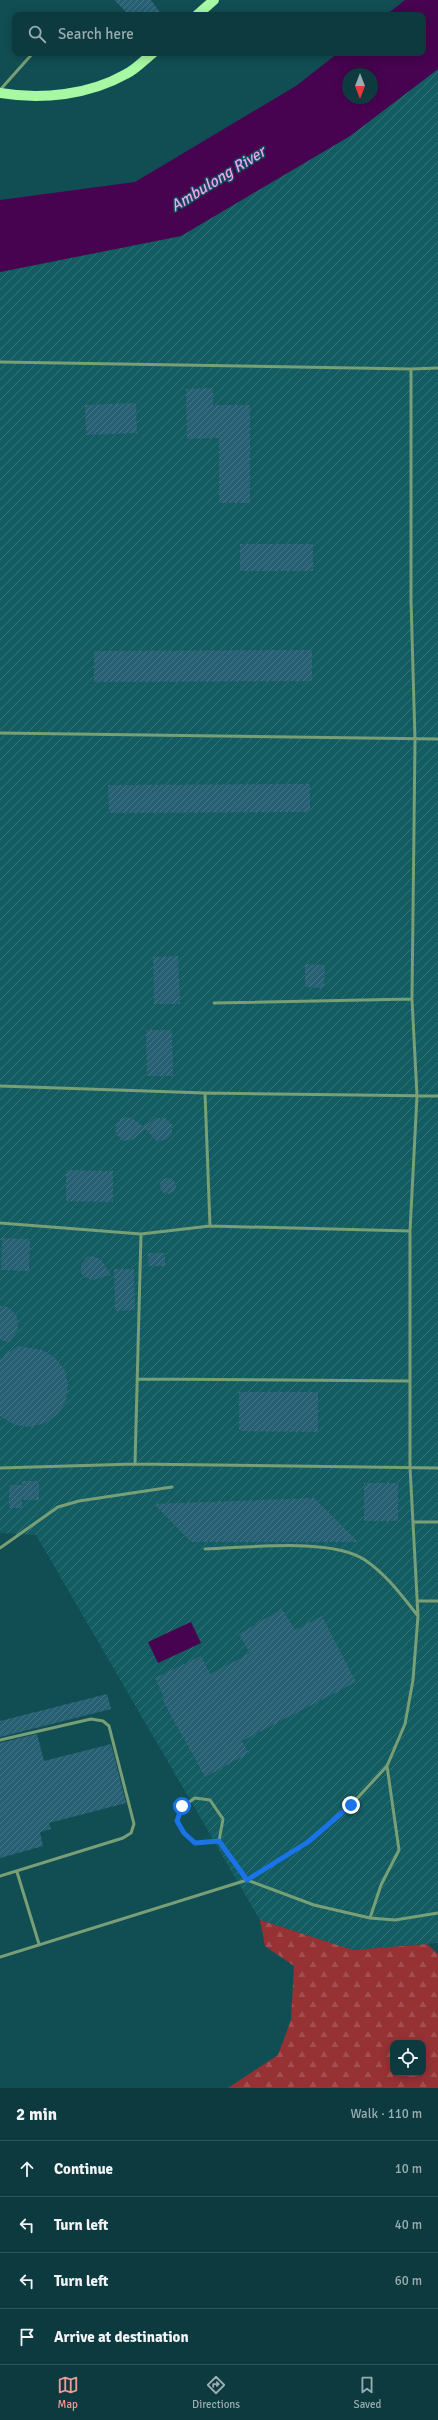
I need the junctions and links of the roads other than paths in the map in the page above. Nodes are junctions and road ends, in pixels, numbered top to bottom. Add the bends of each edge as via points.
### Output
1 (214, 0) edge
2 (200, 12) edge
3 (30, 56) edge
4 (149, 56) edge
5 (0, 90) edge
6 (0, 93) edge
7 (0, 362) edge
8 (438, 368) edge
9 (411, 369) junction
10 (0, 733) edge
11 (438, 739) edge
12 (415, 740) junction
13 (412, 999) junction
14 (214, 1003) dead end
15 (0, 1086) edge
16 (205, 1093) junction
17 (417, 1096) junction
18 (438, 1096) edge
19 (0, 1223) edge
20 (210, 1226) junction
21 (410, 1231) junction
22 (141, 1234) junction
23 (137, 1379) junction
24 (410, 1381) junction
25 (135, 1464) junction
26 (410, 1467) junction
27 (0, 1468) edge
28 (438, 1468) edge
29 (172, 1487) dead end
30 (413, 1522) junction
31 (438, 1522) edge
32 (0, 1548) edge
33 (205, 1549) dead end
34 (417, 1601) junction
35 (438, 1601) edge
36 (418, 1616) junction
37 (0, 1740) edge
38 (387, 1766) junction
39 (219, 1841) junction
40 (17, 1872) junction
41 (0, 1876) edge
42 (247, 1880) junction
43 (438, 1913) edge
44 (370, 1918) junction
45 (39, 1944) junction
46 (0, 1957) edge

1 - 2 main road
3 - 5 lane
4 - 6 main road via 127,74 93,89 58,95 28,96
7 - 9 lane
8 - 9 lane
9 - 12 lane via 411,600
10 - 12 lane
11 - 12 lane
12 - 13 lane
13 - 14 lane
13 - 17 lane
15 - 16 lane
16 - 17 lane
16 - 20 lane
17 - 18 lane
17 - 21 lane
19 - 22 lane
20 - 21 lane
20 - 22 lane
21 - 24 lane
22 - 23 lane
23 - 24 lane
23 - 25 lane
24 - 26 lane
25 - 26 lane
25 - 27 lane
26 - 28 lane
26 - 30 lane
29 - 32 lane via 79,1501 58,1507
30 - 31 lane
30 - 34 lane
33 - 36 lane via 313,1546 346,1551 365,1560 389,1579
34 - 35 lane
34 - 36 lane
36 - 38 lane via 413,1680 405,1724
37 - 40 lane via 91,1719 103,1721 109,1726 134,1824 131,1833 123,1838
38 - 42 lane via 351,1805 308,1842
38 - 44 lane via 399,1850 381,1885
39 - 39 lane via 195,1843 184,1833 177,1821 182,1806 195,1798 210,1800 223,1819
39 - 42 lane
40 - 41 lane
40 - 45 lane
42 - 44 lane via 314,1905
42 - 45 lane
43 - 44 lane via 395,1920
45 - 46 lane

